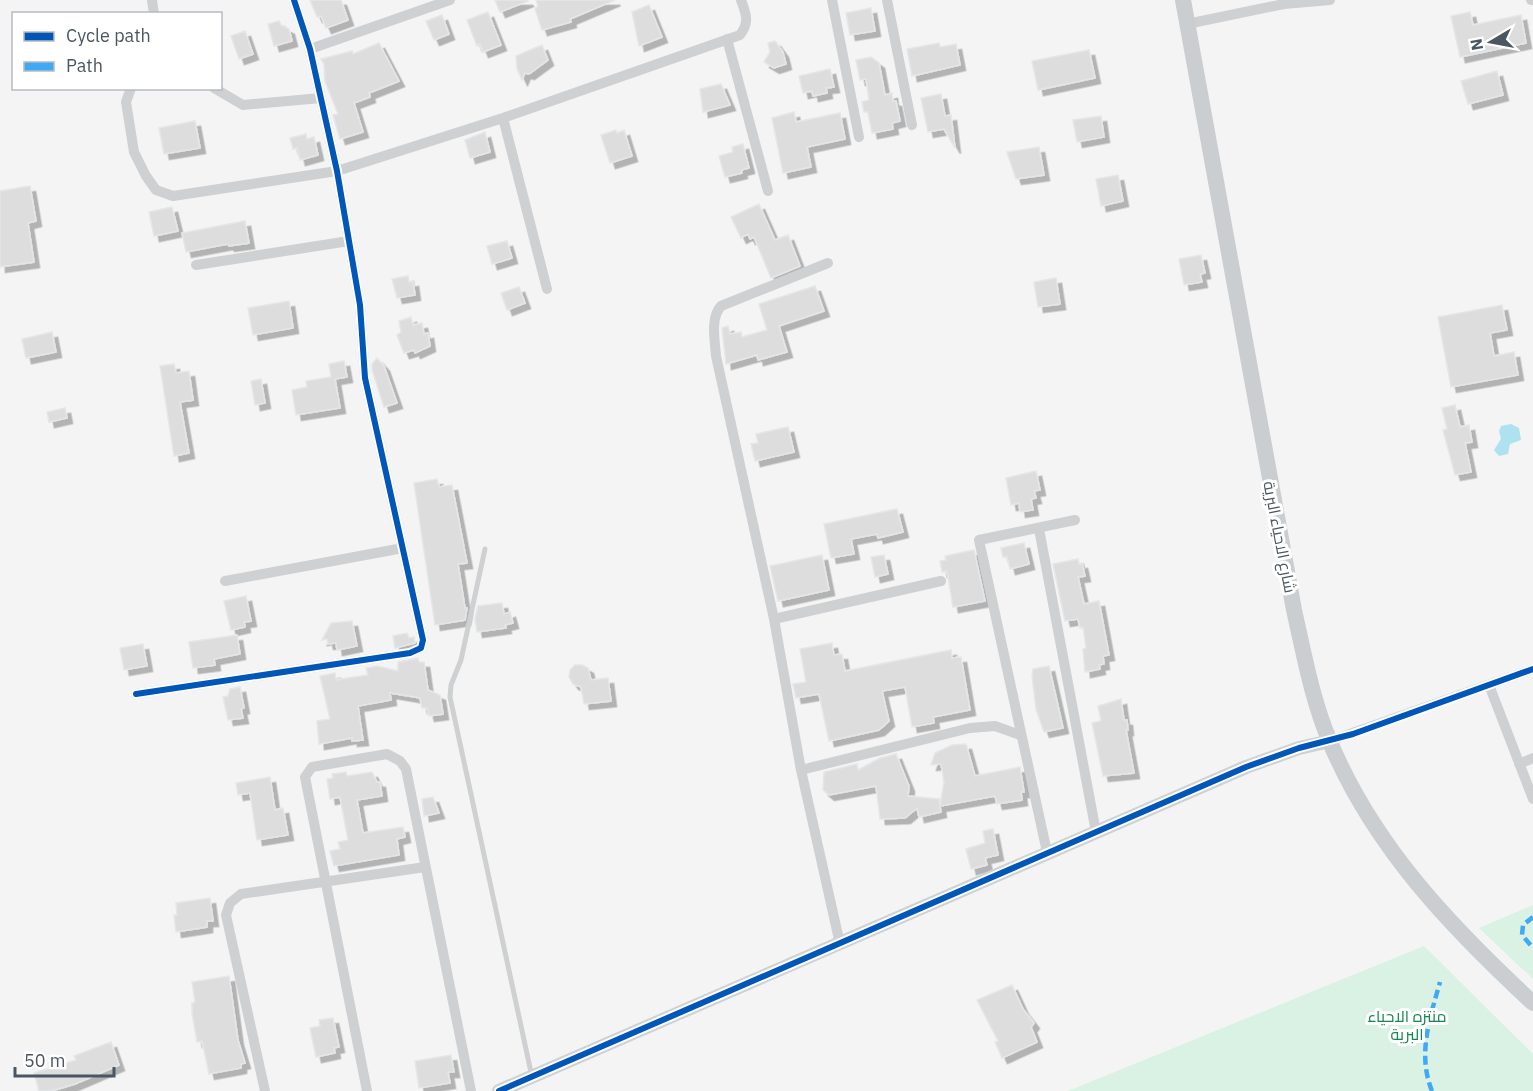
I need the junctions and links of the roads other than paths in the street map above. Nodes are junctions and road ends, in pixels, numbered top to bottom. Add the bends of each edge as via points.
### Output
1 (294, 0) edge
2 (450, 0) edge
3 (741, 0) edge
4 (832, 0) edge
5 (887, 0) edge
6 (1183, 0) edge
7 (1330, 0) edge
8 (1187, 24) junction
9 (727, 39) junction
10 (310, 49) junction
11 (130, 90) edge
12 (217, 90) edge
13 (321, 98) junction
14 (503, 118) junction
15 (912, 125) dead end
16 (859, 137) dead end
17 (337, 171) junction
18 (768, 191) dead end
19 (349, 241) junction
20 (828, 263) dead end
21 (196, 265) dead end
22 (547, 289) dead end
23 (1075, 520) dead end
24 (1039, 529) junction
25 (403, 548) junction
26 (485, 549) dead end
27 (940, 580) dead end
28 (225, 581) dead end
29 (774, 619) junction
30 (1533, 669) edge
31 (1489, 685) junction
32 (136, 694) dead end
33 (1020, 735) junction
34 (1330, 741) junction
35 (1533, 758) edge
36 (1519, 764) junction
37 (801, 770) junction
38 (1533, 799) edge
39 (1096, 832) junction
40 (1047, 852) junction
41 (425, 867) junction
42 (324, 882) junction
43 (840, 945) junction
44 (1533, 1003) edge
45 (532, 1077) junction
46 (265, 1091) edge
47 (367, 1091) edge
48 (471, 1091) edge
49 (499, 1091) edge

1 - 10 street
2 - 10 street
3 - 9 street via 747,26 740,35
4 - 16 street
5 - 15 street
6 - 8 main road, شارع الاحياء البرية
7 - 8 street via 1284,4
8 - 34 main road, شارع الاحياء البرية via 1294,610 1310,683
9 - 14 street
9 - 18 street
10 - 13 street
11 - 17 street via 126,102 134,152 156,190 173,196
12 - 13 street via 243,105
13 - 17 street
14 - 17 street
14 - 22 street
17 - 19 street
19 - 21 street
19 - 25 street via 360,306 364,378
20 - 29 street via 721,306 716,313 716,356
23 - 24 street
24 - 33 street via 980,540
24 - 39 street
25 - 28 street
25 - 32 street via 423,640 421,648
26 - 45 lane via 450,698
27 - 29 street
29 - 37 street
30 - 31 street
31 - 34 street
31 - 36 street
33 - 37 street via 995,726 970,728
33 - 40 street
34 - 39 street via 1246,767
34 - 44 main road, شارع الاحياء البرية via 1364,807 1411,877 1432,904
35 - 36 street
36 - 38 street
37 - 43 street
39 - 40 street
40 - 43 street
41 - 42 street
41 - 42 street via 406,769 387,754 306,771 305,784
41 - 48 street
42 - 46 street via 241,894 230,903 226,915
42 - 47 street
43 - 45 street
45 - 49 street

